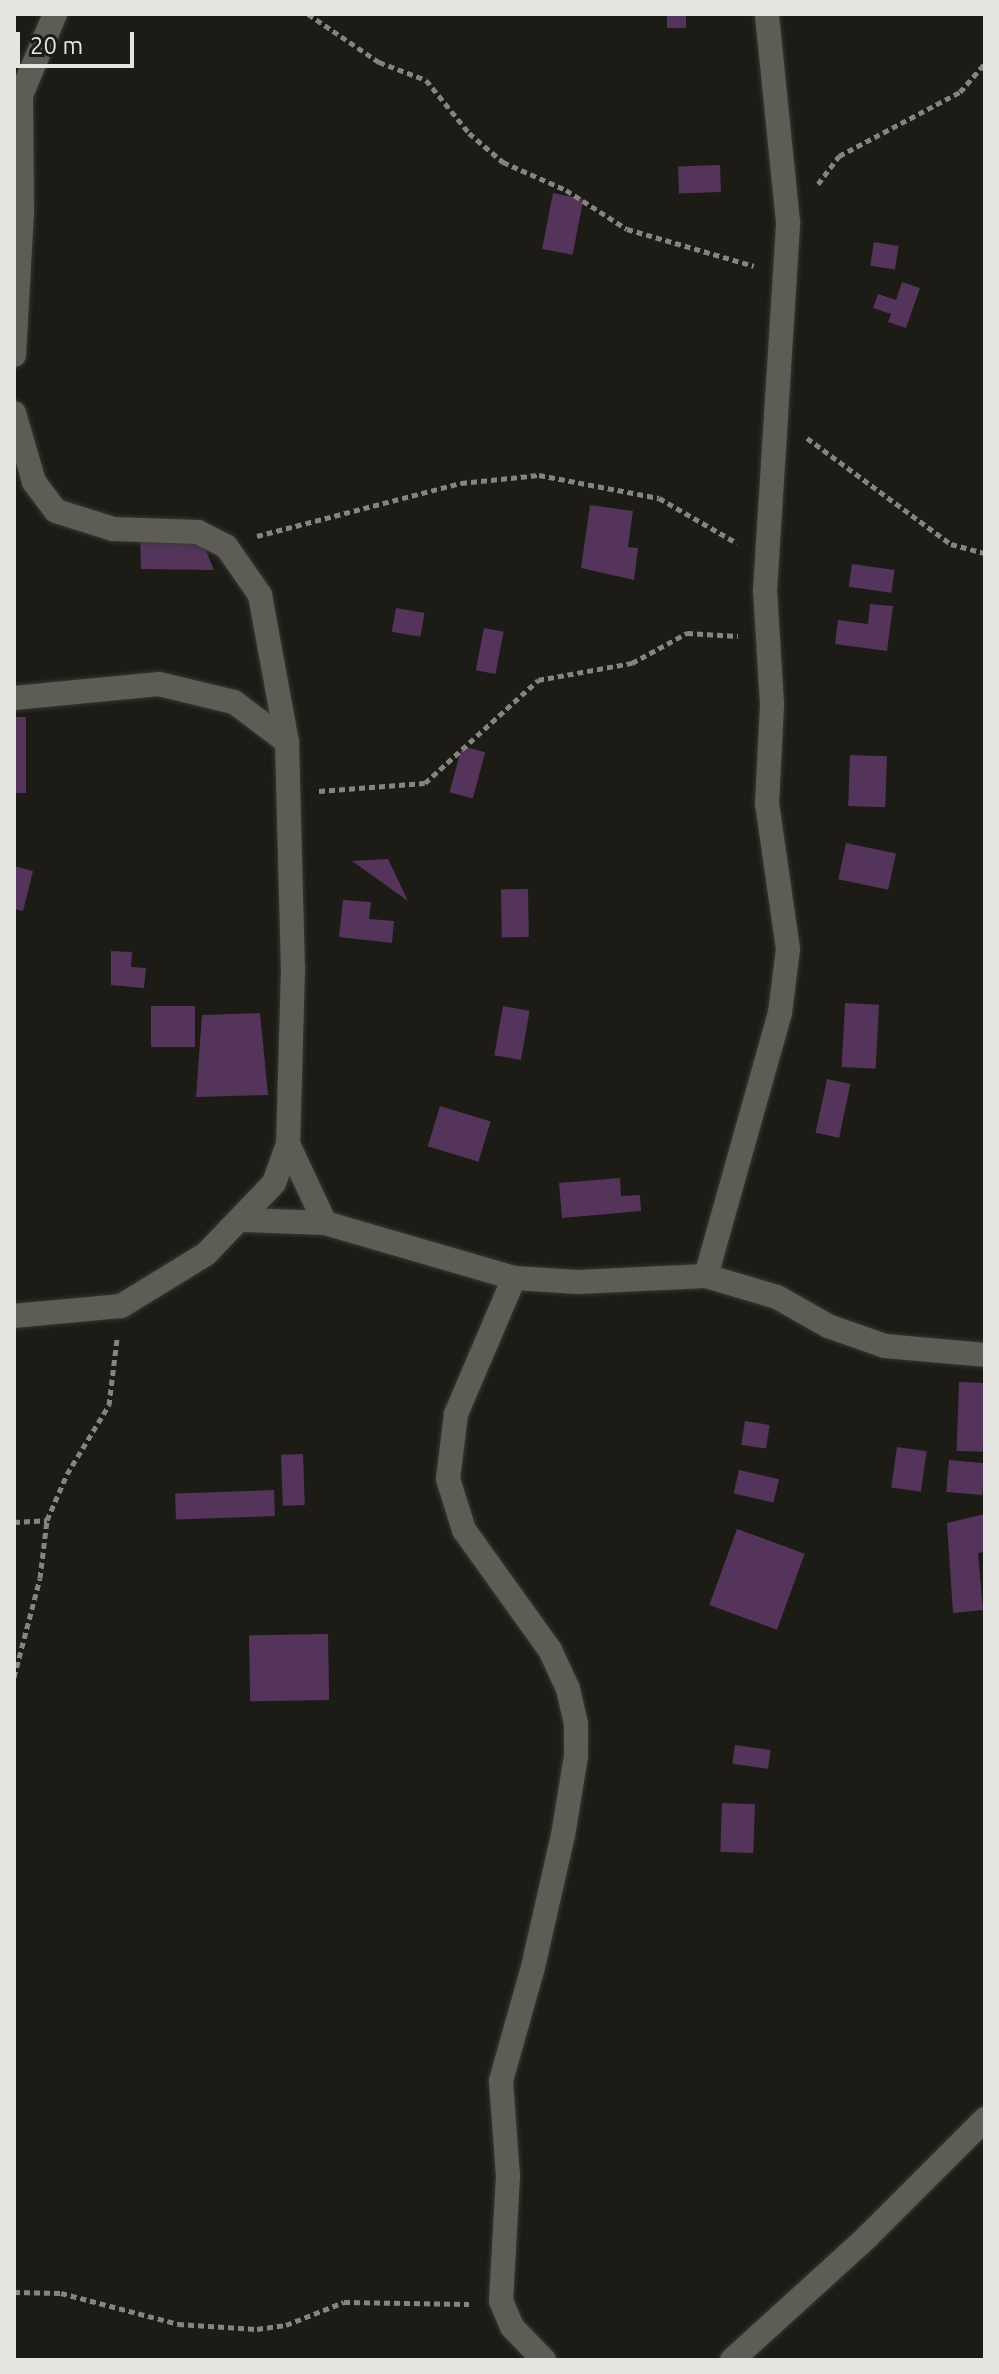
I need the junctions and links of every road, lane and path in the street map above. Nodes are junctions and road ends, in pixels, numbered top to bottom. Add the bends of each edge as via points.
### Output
1 (55, 14) edge
2 (308, 14) edge
3 (767, 14) edge
4 (985, 63) edge
5 (788, 222) junction
6 (785, 275) junction
7 (14, 355) edge
8 (14, 413) edge
9 (777, 416) junction
10 (226, 546) junction
11 (985, 553) edge
12 (766, 561) junction
13 (768, 638) junction
14 (14, 698) edge
15 (287, 742) junction
16 (286, 793) junction
17 (288, 1144) junction
18 (244, 1220) junction
19 (325, 1223) junction
20 (706, 1276) junction
21 (514, 1278) junction
22 (121, 1306) junction
23 (14, 1316) edge
24 (985, 1355) edge
25 (47, 1520) junction
26 (14, 1522) edge
27 (14, 1677) edge
28 (985, 2119) edge
29 (14, 2292) edge
30 (502, 2305) junction
31 (544, 2360) edge
32 (732, 2360) edge

1 - 7 street via 21,95 22,211
2 - 6 path via 379,62 426,80 469,133 503,162 566,190 627,229
3 - 5 street
4 - 5 path via 960,92 839,156
5 - 6 street
6 - 9 street
8 - 10 street via 34,482 56,511 113,529 198,532
9 - 11 path via 951,544
9 - 12 street
10 - 12 path via 461,483 539,475 659,498
10 - 15 street via 260,595
12 - 13 street
13 - 16 path via 687,633 632,663 538,680 425,783
13 - 20 street via 772,704 767,804 788,949 780,1013
14 - 15 street via 159,684 234,702
15 - 16 street
16 - 17 street via 293,968
17 - 18 street via 274,1183
17 - 19 street
18 - 19 street
18 - 22 street via 206,1254
19 - 21 street
20 - 21 street via 578,1282
20 - 24 street via 777,1297 828,1326 885,1346
21 - 30 street via 456,1414 448,1479 464,1530 550,1650 568,1689 576,1756 533,1967 501,2081 508,2176
22 - 23 street
22 - 25 path via 109,1405 67,1474
25 - 26 path
25 - 27 path via 40,1578
28 - 32 street via 867,2237
29 - 30 path via 61,2293 178,2324 257,2329 286,2325 344,2302
30 - 31 street via 512,2327

